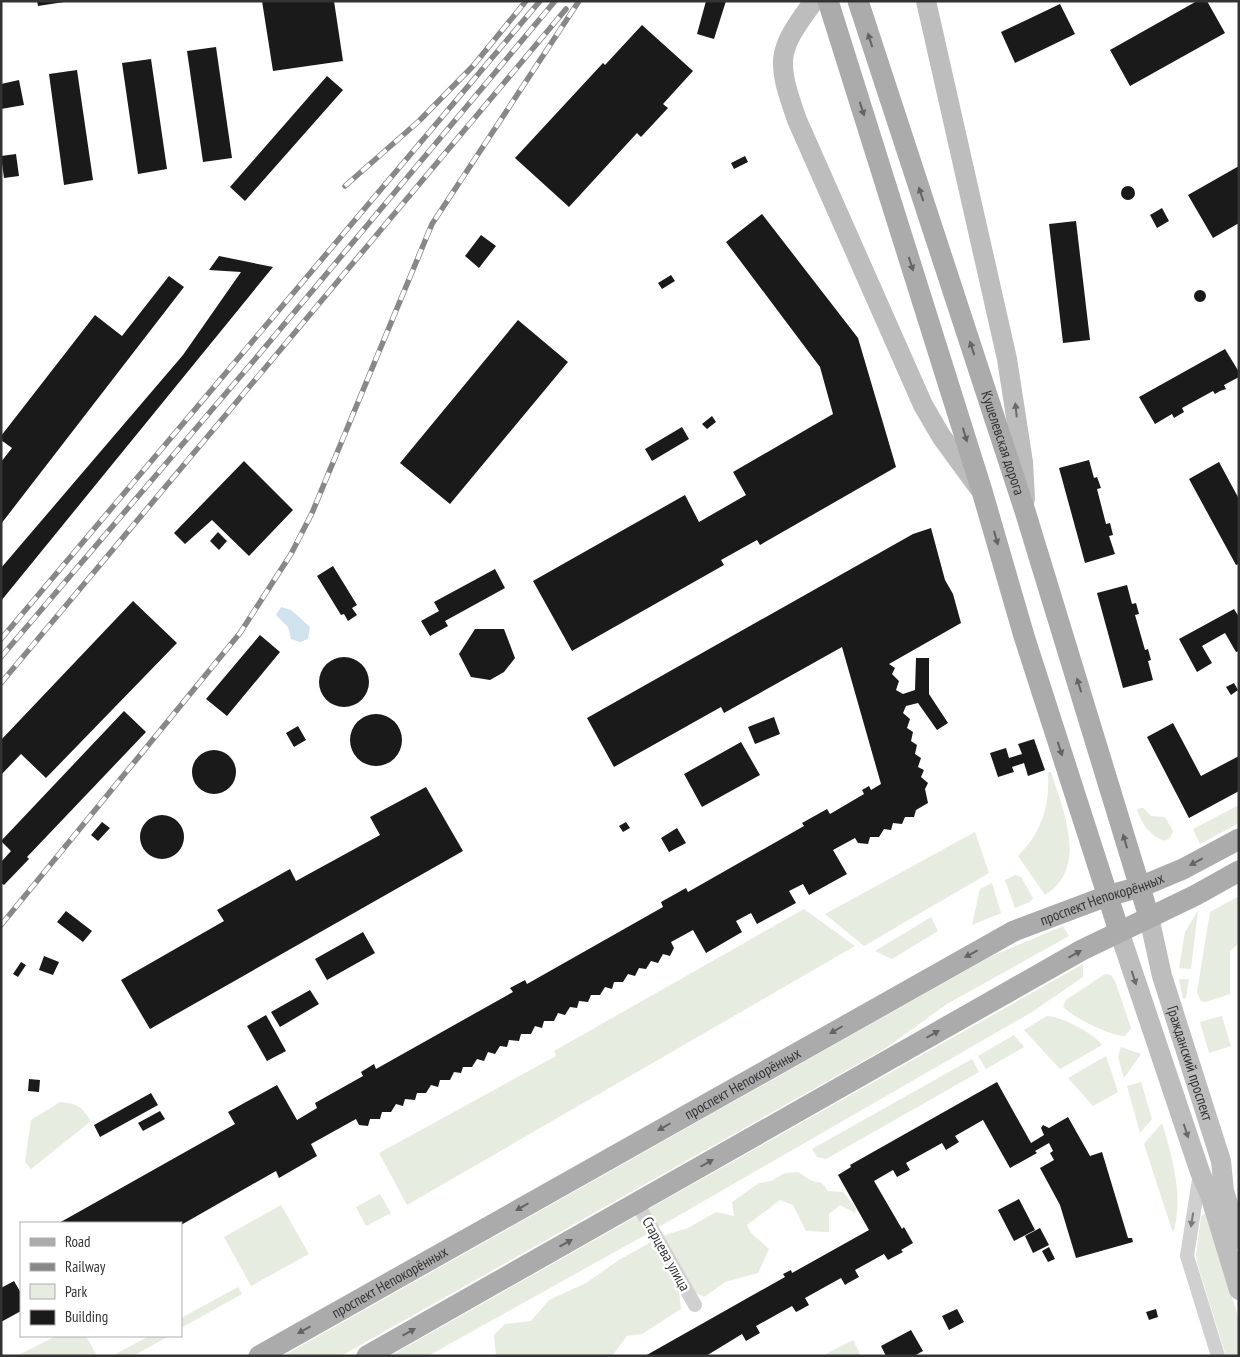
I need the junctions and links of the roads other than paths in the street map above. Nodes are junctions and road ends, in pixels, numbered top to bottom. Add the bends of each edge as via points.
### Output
1 (858, 1) edge
2 (926, 1) edge
3 (825, 5) edge
4 (1010, 380) junction
5 (984, 386) junction
6 (953, 397) junction
7 (925, 409) junction
8 (982, 491) junction
9 (1025, 511) junction
10 (1239, 839) edge
11 (1239, 870) edge
12 (1140, 887) junction
13 (1107, 896) junction
14 (1149, 917) junction
15 (1119, 931) junction
16 (1200, 1172) junction
17 (637, 1203) junction
18 (1239, 1239) edge
19 (1239, 1290) edge
20 (695, 1305) dead end
21 (259, 1356) edge
22 (367, 1356) edge
23 (1218, 1356) edge

5 -> 1 main road, Кушелевская дорога
2 - 4 main road
3 -> 6 main road
3 - 7 main road via 789,36 783,51 785,86 797,120
4 - 5 main road via 997,392
9 -> 4 main road via 1022,462
5 - 9 main road, Кушелевская дорога
6 - 7 main road via 952,405 945,412 938,414
6 -> 8 main road
7 - 8 main road
8 -> 13 main road via 1024,636
12 -> 9 main road, Кушелевская дорога
10 -> 12 main road, проспект Непокорённых via 1183,869
11 - 14 main road, проспект Непокорённых
12 - 13 main road, проспект Непокорённых
12 - 14 main road, Гражданский проспект
13 - 15 main road, Гражданский проспект
13 -> 21 main road, проспект Непокорённых via 1014,931 948,966
14 - 15 main road, проспект Непокорённых
14 - 18 main road, Гражданский проспект via 1162,976 1221,1161 1224,1191
15 -> 16 main road, Гражданский проспект
17 -> 15 main road, проспект Непокорённых
16 - 19 main road, Гражданский проспект
16 -> 23 street, Гражданский проспект via 1187,1256
17 - 20 street, Старцева улица
22 -> 17 main road, проспект Непокорённых

